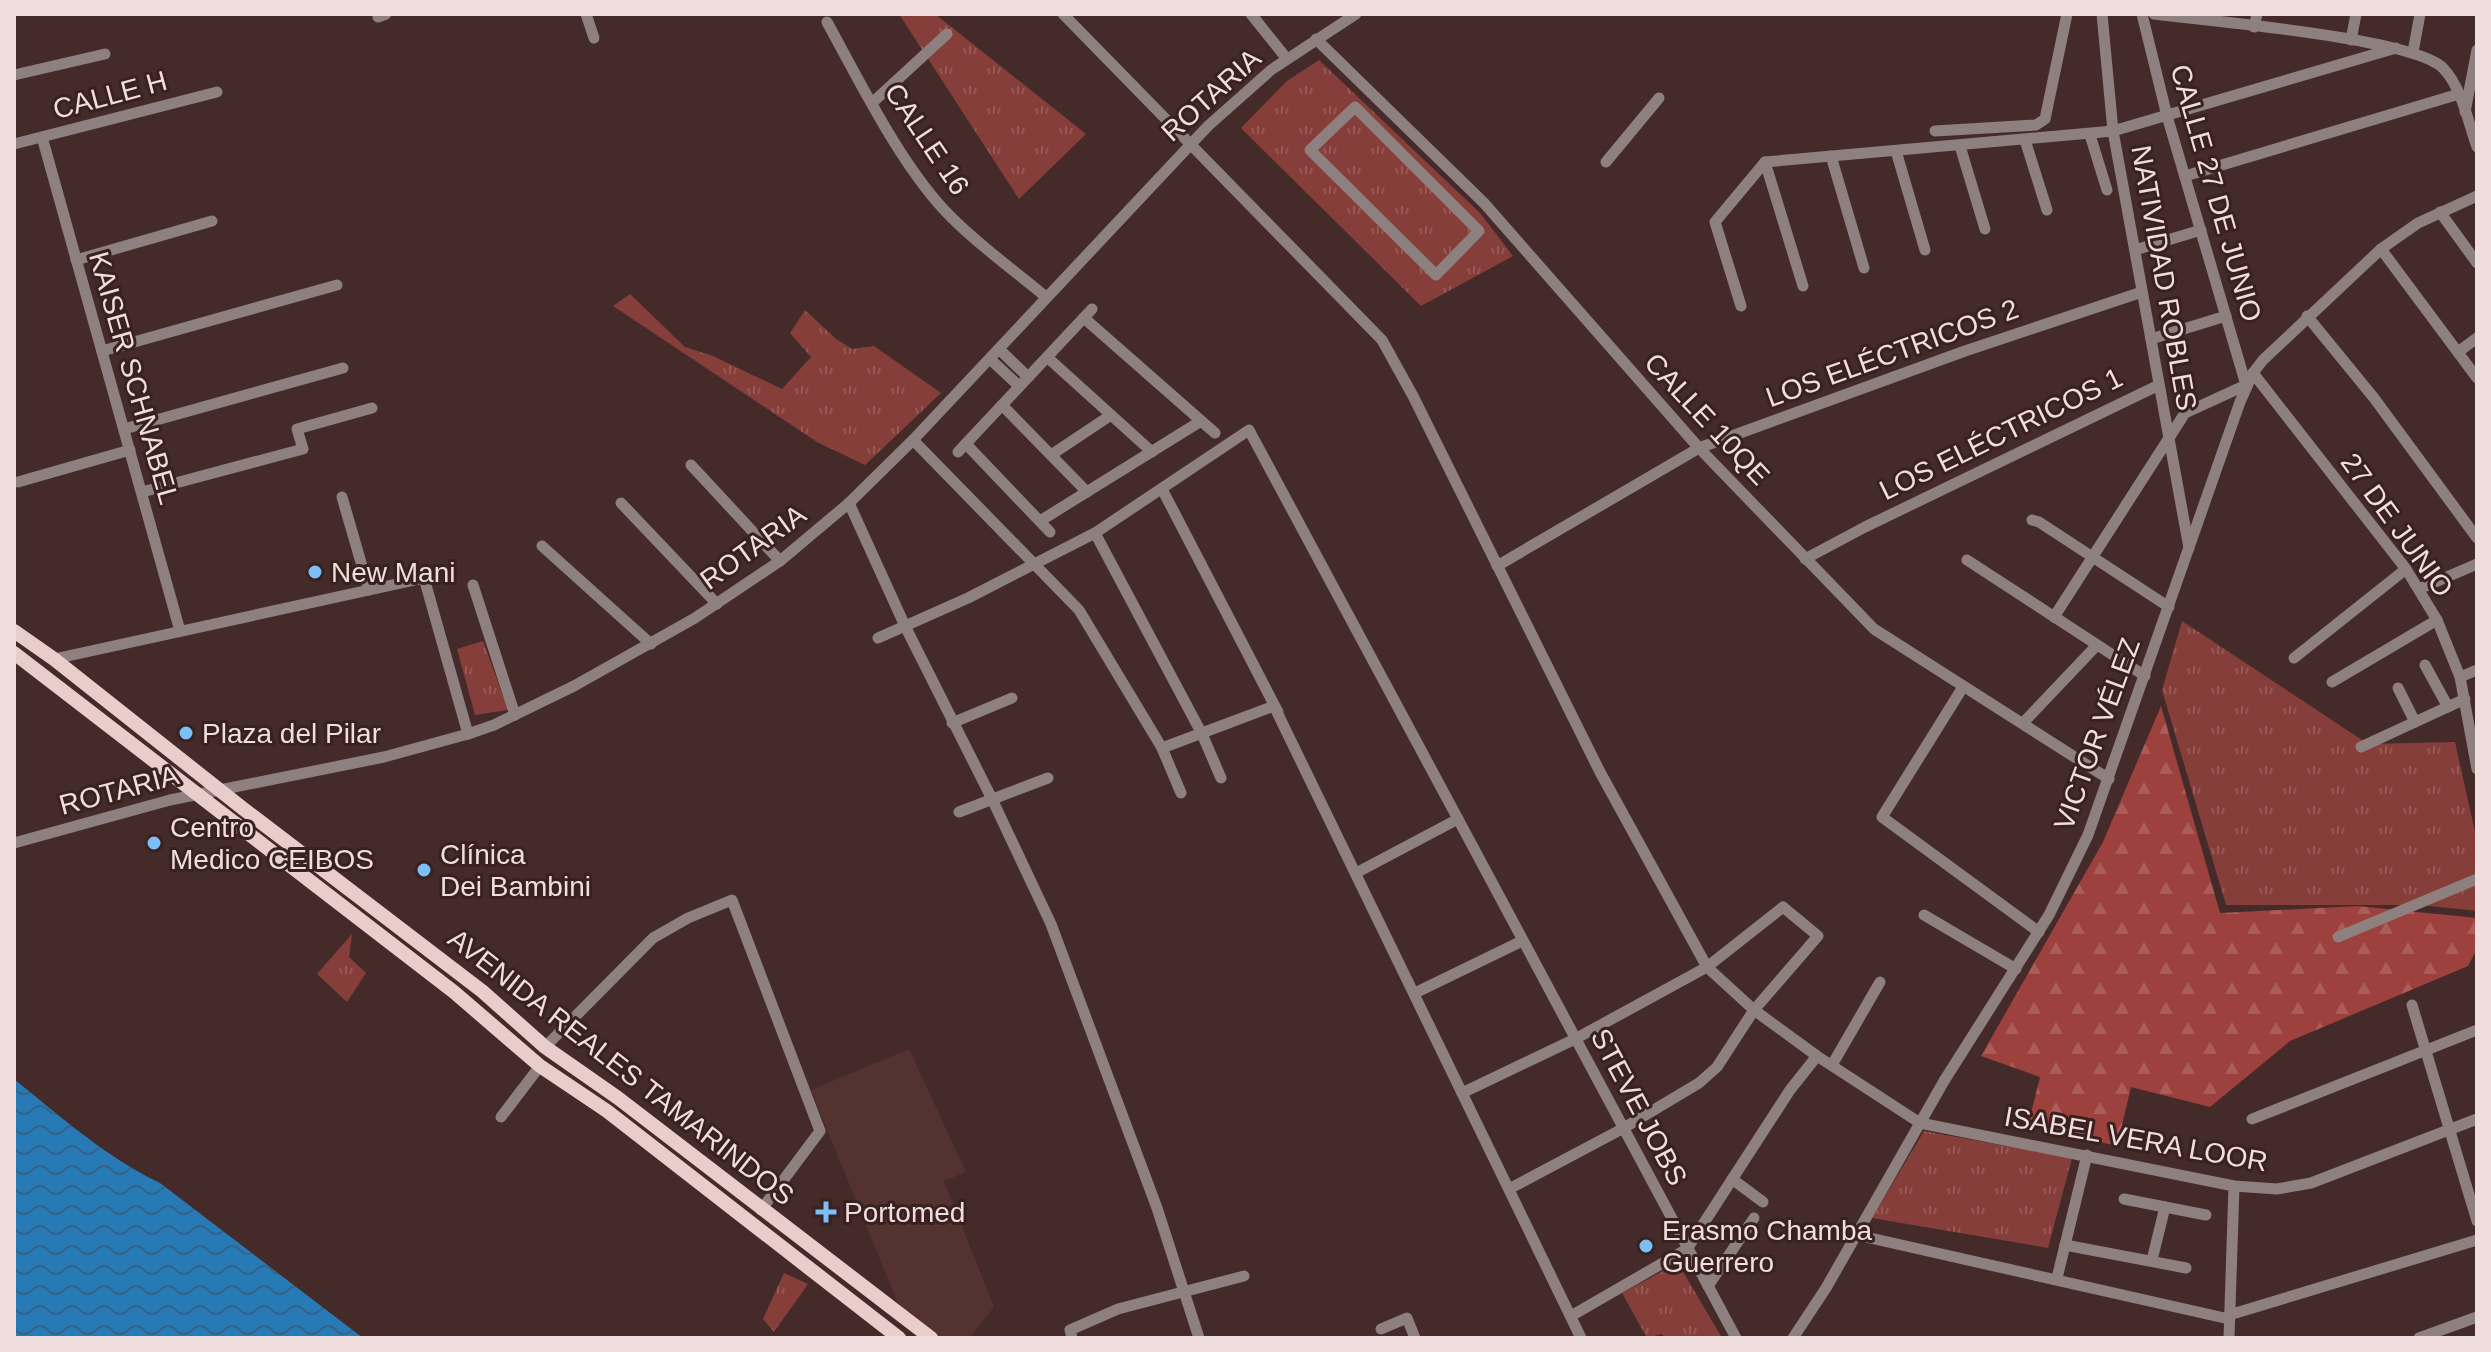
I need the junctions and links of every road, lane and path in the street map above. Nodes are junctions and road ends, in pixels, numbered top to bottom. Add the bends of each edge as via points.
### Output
1 (586, 14) edge
2 (1063, 14) edge
3 (1251, 14) edge
4 (1356, 14) edge
5 (2067, 14) edge
6 (2102, 14) edge
7 (2142, 14) edge
8 (2154, 14) edge
9 (2257, 14) edge
10 (2356, 14) edge
11 (2420, 14) edge
12 (827, 22) dead end
13 (2254, 27) junction
14 (947, 34) dead end
15 (594, 38) dead end
16 (1316, 39) junction
17 (2351, 40) junction
18 (2396, 48) junction
19 (2477, 50) edge
20 (2413, 52) junction
21 (105, 54) dead end
22 (1287, 59) junction
23 (14, 75) edge
24 (217, 92) dead end
25 (2459, 94) junction
26 (1659, 98) dead end
27 (872, 103) junction
28 (2465, 113) junction
29 (2167, 116) junction
30 (1935, 131) dead end
31 (2113, 131) junction
32 (2090, 135) junction
33 (42, 137) junction
34 (2025, 140) junction
35 (1190, 143) junction
36 (14, 144) edge
37 (1960, 146) junction
38 (2477, 147) edge
39 (1310, 150) joint
40 (1896, 151) junction
41 (1831, 156) junction
42 (1606, 162) dead end
43 (1765, 162) junction
44 (2185, 176) junction
45 (2107, 190) dead end
46 (2477, 196) edge
47 (2047, 210) dead end
48 (2440, 212) junction
49 (212, 221) dead end
50 (1985, 229) dead end
51 (2201, 230) junction
52 (2381, 249) junction
53 (1925, 250) dead end
54 (2135, 250) junction
55 (76, 260) junction
56 (2477, 263) edge
57 (1864, 268) dead end
58 (337, 285) dead end
59 (1803, 286) dead end
60 (2142, 292) junction
61 (1046, 297) junction
62 (1741, 306) dead end
63 (2226, 316) junction
64 (2307, 316) junction
65 (2477, 338) edge
66 (2151, 339) junction
67 (999, 349) junction
68 (102, 351) junction
69 (2458, 352) junction
70 (1047, 357) junction
71 (990, 359) junction
72 (343, 368) dead end
73 (2253, 373) junction
74 (2477, 378) edge
75 (1024, 382) junction
76 (2159, 385) junction
77 (2246, 385) junction
78 (1002, 405) junction
79 (372, 408) dead end
80 (1111, 415) junction
81 (1201, 421) junction
82 (124, 429) junction
83 (1215, 433) dead end
84 (2169, 439) junction
85 (913, 440) junction
86 (1699, 448) junction
87 (130, 450) junction
88 (1152, 452) junction
89 (1051, 455) junction
90 (691, 465) dead end
91 (18, 482) dead end
92 (1162, 489) junction
93 (142, 492) junction
94 (1087, 492) junction
95 (342, 497) dead end
96 (621, 503) dead end
97 (849, 503) junction
98 (2032, 520) dead end
99 (1040, 521) junction
100 (1050, 532) dead end
101 (1095, 533) junction
102 (2477, 538) edge
103 (542, 546) dead end
104 (2189, 549) junction
105 (2092, 557) junction
106 (1805, 559) junction
107 (1967, 560) dead end
108 (780, 561) junction
109 (1034, 563) junction
110 (2477, 564) edge
111 (1497, 566) junction
112 (2406, 569) junction
113 (473, 585) dead end
114 (2419, 589) junction
115 (369, 590) junction
116 (717, 604) junction
117 (2169, 607) junction
118 (2054, 617) junction
119 (2437, 620) junction
120 (905, 626) junction
121 (14, 631) edge
122 (180, 631) junction
123 (878, 638) dead end
124 (651, 644) junction
125 (2097, 645) junction
126 (14, 653) edge
127 (2294, 658) dead end
128 (54, 659) junction
129 (2425, 665) dead end
130 (2477, 670) edge
131 (2145, 676) junction
132 (2460, 677) junction
133 (2332, 682) dead end
134 (1963, 687) junction
135 (2398, 688) dead end
136 (1012, 698) dead end
137 (2465, 699) junction
138 (1274, 706) junction
139 (2448, 707) junction
140 (515, 715) junction
141 (2415, 722) junction
142 (952, 723) junction
143 (2023, 723) junction
144 (468, 734) junction
145 (1202, 734) junction
146 (2361, 747) dead end
147 (1162, 748) junction
148 (2477, 769) edge
149 (1048, 778) dead end
150 (1221, 778) dead end
151 (2109, 779) junction
152 (219, 789) junction
153 (1181, 793) dead end
154 (195, 795) junction
155 (992, 799) junction
156 (959, 812) dead end
157 (1458, 819) junction
158 (14, 843) edge
159 (1356, 873) junction
160 (2477, 879) edge
161 (1924, 915) dead end
162 (2039, 932) junction
163 (2338, 937) dead end
164 (1522, 941) junction
165 (1707, 967) junction
166 (2016, 969) junction
167 (465, 979) junction
168 (1880, 982) dead end
169 (454, 992) junction
170 (1415, 993) junction
171 (2412, 1005) dead end
172 (1754, 1010) junction
173 (2477, 1030) edge
174 (1575, 1039) junction
175 (545, 1047) junction
176 (2425, 1051) junction
177 (1817, 1056) junction
178 (1832, 1065) junction
179 (540, 1066) junction
180 (1462, 1093) junction
181 (501, 1117) dead end
182 (2252, 1119) dead end
183 (2477, 1119) edge
184 (1920, 1123) junction
185 (1622, 1129) junction
186 (2449, 1130) junction
187 (2087, 1155) junction
188 (1732, 1179) junction
189 (2234, 1186) junction
190 (1509, 1189) junction
191 (2124, 1199) dead end
192 (1763, 1202) dead end
193 (2165, 1207) junction
194 (761, 1210) junction
195 (2206, 1215) dead end
196 (1754, 1218) dead end
197 (2477, 1221) edge
198 (790, 1231) junction
199 (1857, 1235) junction
200 (2477, 1240) edge
201 (780, 1245) junction
202 (2065, 1245) junction
203 (1687, 1249) junction
204 (2152, 1260) junction
205 (2186, 1268) dead end
206 (1244, 1276) dead end
207 (2057, 1278) junction
208 (1708, 1286) junction
209 (1184, 1291) junction
210 (1571, 1316) junction
211 (2229, 1317) junction
212 (2477, 1317) edge
213 (1381, 1329) dead end
214 (899, 1338) edge
215 (931, 1338) edge
216 (1072, 1338) edge
217 (1199, 1338) edge
218 (1415, 1338) edge
219 (1581, 1338) edge
220 (1736, 1338) edge
221 (1793, 1338) edge
222 (2229, 1338) edge
223 (2419, 1338) edge

1 - 15 street
2 - 35 street
3 - 22 street
4 - 16 street, ROTARIA
5 - 30 street via 2045,119 2036,125
6 - 31 street, NATIVIDAD ROBLES
7 - 29 street, CALLE 27 DE JUNIO
8 - 13 street
9 - 13 street
10 - 17 street
11 - 20 street
12 - 27 street, CALLE 16
13 - 17 street
14 - 27 street
16 - 22 street, ROTARIA
16 - 86 street, CALLE 10QE via 1484,203
17 - 18 street
18 - 20 street
18 - 29 street
19 - 28 street
20 - 25 street via 2443,69
21 - 23 street
22 - 35 street, ROTARIA
24 - 33 street, CALLE H
25 - 28 street
25 - 44 street
26 - 42 street
27 - 61 street, CALLE 16 via 951,217
28 - 38 street
29 - 31 street
29 - 44 street, CALLE 27 DE JUNIO
31 - 32 street
31 - 54 street, NATIVIDAD ROBLES
32 - 34 street
32 - 45 street
33 - 36 street, CALLE H
33 - 55 street, KAISER SCHNABEL
34 - 37 street
34 - 47 street
35 - 61 street, ROTARIA
35 - 111 street via 1382,340
37 - 40 street
37 - 50 street
39 - 39 street via 1436,275 1479,231 1355,107
40 - 41 street
40 - 53 street
41 - 43 street
41 - 57 street
43 - 59 street
43 - 62 street via 1715,222
44 - 51 street, CALLE 27 DE JUNIO
46 - 48 street, VICTOR VÉLEZ
48 - 52 street, VICTOR VÉLEZ
48 - 56 street
49 - 55 street
51 - 54 street
51 - 63 street, CALLE 27 DE JUNIO
52 - 64 street, VICTOR VÉLEZ
52 - 69 street
54 - 60 street, NATIVIDAD ROBLES
55 - 68 street, KAISER SCHNABEL
58 - 68 street
60 - 66 street, NATIVIDAD ROBLES
60 - 86 street, LOS ELÉCTRICOS 2
61 - 67 street, ROTARIA
63 - 66 street
63 - 77 street, CALLE 27 DE JUNIO
64 - 73 street, VICTOR VÉLEZ
64 - 102 street
65 - 69 street
66 - 76 street, NATIVIDAD ROBLES
67 - 71 street, ROTARIA
67 - 75 street
68 - 82 street, KAISER SCHNABEL
69 - 74 street
70 - 75 street
70 - 80 street
70 - 81 street via 1088,314
71 - 75 street
71 - 85 street, ROTARIA
72 - 82 street
73 - 77 street, VICTOR VÉLEZ
73 - 112 street, 27 DE JUNIO
75 - 78 street
76 - 84 street, NATIVIDAD ROBLES
76 - 106 street, LOS ELÉCTRICOS 1
77 - 84 street via 2185,413
77 - 104 street, VICTOR VÉLEZ
78 - 89 street
78 - 99 street via 962,448
79 - 93 street via 297,429 303,449
80 - 88 street
80 - 89 street
81 - 83 street
81 - 88 street
82 - 87 street, KAISER SCHNABEL
84 - 104 street, NATIVIDAD ROBLES
84 - 105 street
85 - 97 street, ROTARIA
85 - 109 street
86 - 106 street, CALLE 10QE
86 - 111 street, LOS ELÉCTRICOS 2
87 - 91 street
87 - 93 street, KAISER SCHNABEL
88 - 94 street
89 - 94 street
90 - 108 street
92 - 101 street
92 - 138 street
92 - 157 street, STEVE JOBS via 1249,430
93 - 122 street, KAISER SCHNABEL
94 - 99 street
95 - 115 street
96 - 116 street
97 - 108 street, ROTARIA
97 - 120 street
98 - 105 street
99 - 100 street
101 - 109 street
101 - 145 street
103 - 124 street
104 - 117 street, VICTOR VÉLEZ
105 - 117 street
105 - 118 street
106 - 134 street, CALLE 10QE via 1874,629
107 - 118 street
108 - 116 street, ROTARIA
109 - 120 street
109 - 147 street via 1085,617
110 - 114 street
111 - 165 street via 1600,772
112 - 114 street, 27 DE JUNIO
112 - 127 street
113 - 140 street
114 - 119 street, 27 DE JUNIO
115 - 122 street
115 - 144 street via 424,578
116 - 124 street, ROTARIA
117 - 131 street, VICTOR VÉLEZ
118 - 125 street
119 - 132 street, 27 DE JUNIO
119 - 133 street
120 - 123 street
120 - 142 street
121 - 128 main road, AVENIDA REALES TAMARINDOS
122 - 128 street
124 - 140 street, ROTARIA
125 - 131 street
125 - 143 street
126 - 154 main road, AVENIDA REALES TAMARINDOS
128 - 152 main road, AVENIDA REALES TAMARINDOS
129 - 139 street
130 - 132 street
131 - 151 street, VICTOR VÉLEZ
132 - 137 street, 27 DE JUNIO
134 - 143 street, CALLE 10QE
134 - 162 street via 1882,817
135 - 141 street
136 - 142 street
137 - 139 street
137 - 148 street, 27 DE JUNIO
138 - 145 street
138 - 159 street
139 - 141 street
140 - 144 street, ROTARIA
141 - 146 street
142 - 155 street
143 - 151 street, CALLE 10QE
144 - 152 street, ROTARIA via 384,757
145 - 147 street
145 - 150 street
147 - 153 street
149 - 155 street
151 - 162 street, VICTOR VÉLEZ via 2088,835
152 - 154 street, ROTARIA
152 - 167 main road, AVENIDA REALES TAMARINDOS
154 - 158 street, ROTARIA
154 - 169 main road, AVENIDA REALES TAMARINDOS
155 - 156 street
155 - 209 street via 1056,936
157 - 159 street
157 - 164 street, STEVE JOBS
159 - 170 street
160 - 163 street
161 - 166 street
162 - 166 street, VICTOR VÉLEZ
164 - 170 street
164 - 174 street, STEVE JOBS
165 - 172 street
165 - 172 street via 1783,907 1818,936
165 - 174 street
166 - 184 street, VICTOR VÉLEZ
167 - 169 main road
167 - 175 main road, AVENIDA REALES TAMARINDOS
168 - 178 street
169 - 179 main road, AVENIDA REALES TAMARINDOS
170 - 180 street
171 - 176 street
172 - 177 street
172 - 185 street via 1717,1067
173 - 176 street
174 - 180 street
174 - 185 street, STEVE JOBS
175 - 194 main road, AVENIDA REALES TAMARINDOS
175 - 194 street via 653,938 732,900 820,1131
176 - 182 street
176 - 186 street
177 - 178 street
177 - 188 street
178 - 184 street
179 - 181 street
179 - 201 main road, AVENIDA REALES TAMARINDOS
180 - 190 street
183 - 186 street, ISABEL VERA LOOR
184 - 187 street, ISABEL VERA LOOR
184 - 199 street, VICTOR VÉLEZ
185 - 190 street
185 - 203 street, STEVE JOBS
186 - 189 street, ISABEL VERA LOOR via 2311,1183 2277,1189
186 - 197 street
187 - 189 street, ISABEL VERA LOOR
187 - 202 street
188 - 192 street
188 - 203 street
189 - 211 street
190 - 210 street
191 - 193 street
193 - 195 street
193 - 204 street
194 - 198 main road, AVENIDA REALES TAMARINDOS
196 - 208 street
198 - 201 main road
198 - 215 main road, AVENIDA REALES TAMARINDOS
199 - 207 street
199 - 221 street, VICTOR VÉLEZ
200 - 211 street
201 - 214 main road, AVENIDA REALES TAMARINDOS
202 - 204 street
202 - 207 street
203 - 208 street, STEVE JOBS
203 - 210 street
204 - 205 street
206 - 209 street
207 - 211 street
208 - 220 street, STEVE JOBS
209 - 216 street via 1093,1319 1070,1330
209 - 217 street
210 - 219 street
211 - 222 street
212 - 223 street
213 - 218 street via 1407,1318

